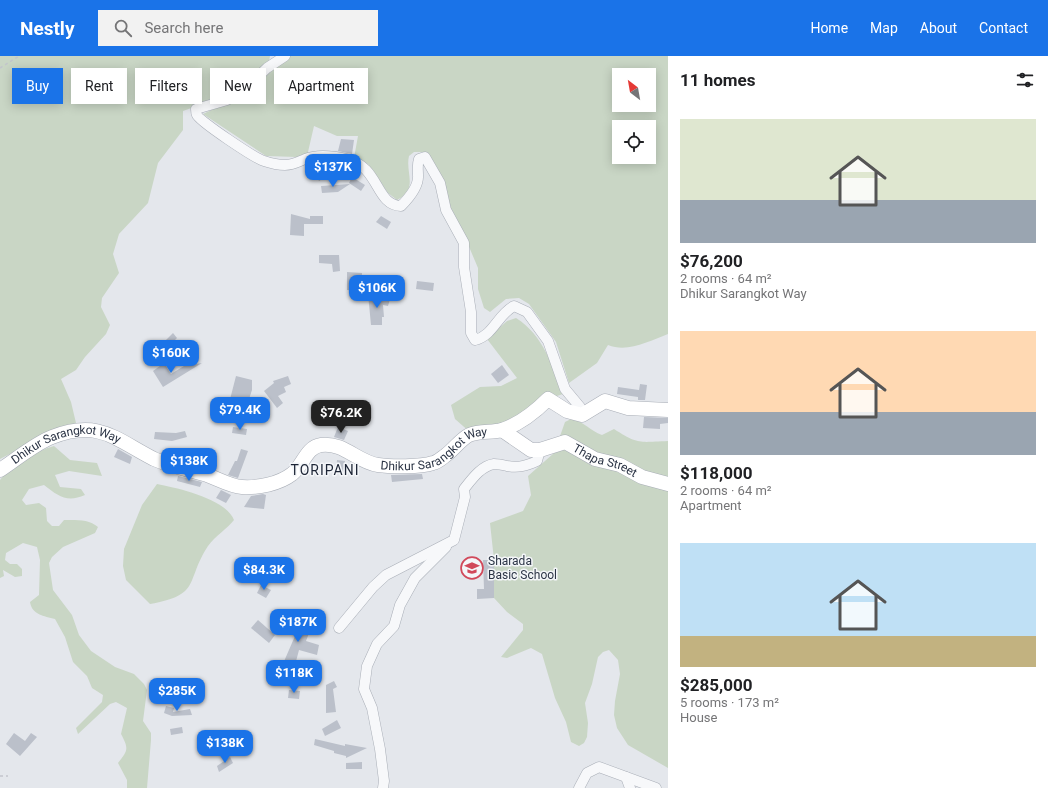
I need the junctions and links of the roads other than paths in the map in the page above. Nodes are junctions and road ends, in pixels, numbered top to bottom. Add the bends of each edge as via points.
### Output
1 (285, 56) edge
2 (668, 410) edge
3 (582, 415) junction
4 (502, 430) junction
5 (540, 450) junction
6 (0, 470) edge
7 (668, 484) edge
8 (454, 540) junction
9 (339, 628) dead end
10 (626, 777) junction
11 (383, 788) edge
12 (579, 788) edge
13 (630, 788) edge
14 (656, 788) edge

1 - 3 street via 267,68 243,91 227,100 196,109 197,116 262,161 284,165 317,156 348,159 357,163 366,168 382,195 394,206 401,206 415,188 419,176 419,159 425,157 440,183 446,210 464,243 471,333 475,340 488,332 506,310 514,306 527,312 548,341 565,389 580,407
2 - 3 street via 628,408 605,401
3 - 4 street via 567,411 548,399 531,415
4 - 5 street via 525,447
4 - 6 street, Dhikur Sarangkot Way via 470,435 439,460 426,464 377,465 361,460 345,449 320,445 309,451 292,474 274,483 256,486 233,486 209,476 174,467 117,437 85,428 51,437
5 - 7 street, Thapa Street via 565,442 595,459 620,465 642,477
5 - 8 street via 536,461 527,466 495,464 484,468 476,475 464,489 465,497
8 - 9 street via 386,575
8 - 11 street via 415,578 400,605 394,626 377,644 367,666 364,689 372,708 380,749
10 - 12 street via 602,767 594,768 587,773
10 - 13 street
10 - 14 street

